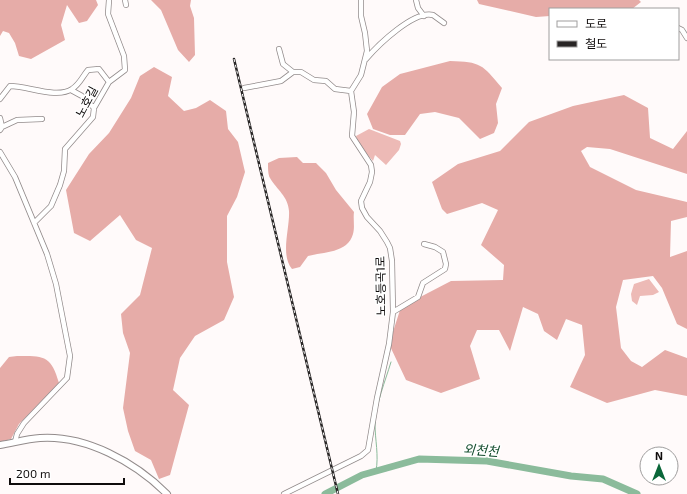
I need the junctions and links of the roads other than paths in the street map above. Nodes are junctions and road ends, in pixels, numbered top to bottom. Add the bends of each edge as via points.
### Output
1 (109, 0) edge
2 (361, 0) edge
3 (416, 0) edge
4 (424, 16) junction
5 (444, 23) dead end
6 (679, 28) edge
7 (687, 38) edge
8 (279, 49) dead end
9 (365, 60) junction
10 (294, 72) junction
11 (109, 82) junction
12 (244, 88) dead end
13 (71, 90) junction
14 (351, 92) junction
15 (0, 99) edge
16 (94, 108) junction
17 (0, 118) edge
18 (42, 118) dead end
19 (1, 129) edge
20 (0, 152) edge
21 (34, 223) junction
22 (424, 244) dead end
23 (393, 312) junction
24 (15, 442) junction
25 (0, 445) edge
26 (167, 494) edge
27 (284, 494) edge

1 - 11 street via 108,14 124,56 125,70
2 - 9 street via 361,16 367,43
3 - 4 street
4 - 5 street via 435,16
4 - 9 street via 407,22
6 - 7 street
8 - 10 street via 283,64
9 - 14 street via 361,75
10 - 12 street via 281,81
10 - 14 street via 301,72 314,80 326,81 335,90
11 - 13 street, 노호길 via 99,69 88,70 81,82
11 - 16 street, 노호길
13 - 15 street, 노호길 via 57,93 10,86
13 - 16 street via 82,96
14 - 23 street, 노호등곡1로 via 354,112 352,136 371,165 372,172 361,201 367,217 380,231 390,248
16 - 21 street, 노호길 via 93,117 65,149 64,171 51,206
17 - 19 street
18 - 19 street via 17,120
20 - 21 street via 15,177
21 - 24 street via 53,273 68,342 70,365 67,378 24,423
22 - 23 street via 443,252 445,269 423,283 418,297
23 - 27 street, 노호등곡1로 via 368,450 361,456
24 - 25 main road
24 - 26 main road via 40,438 74,441 102,451 136,468

